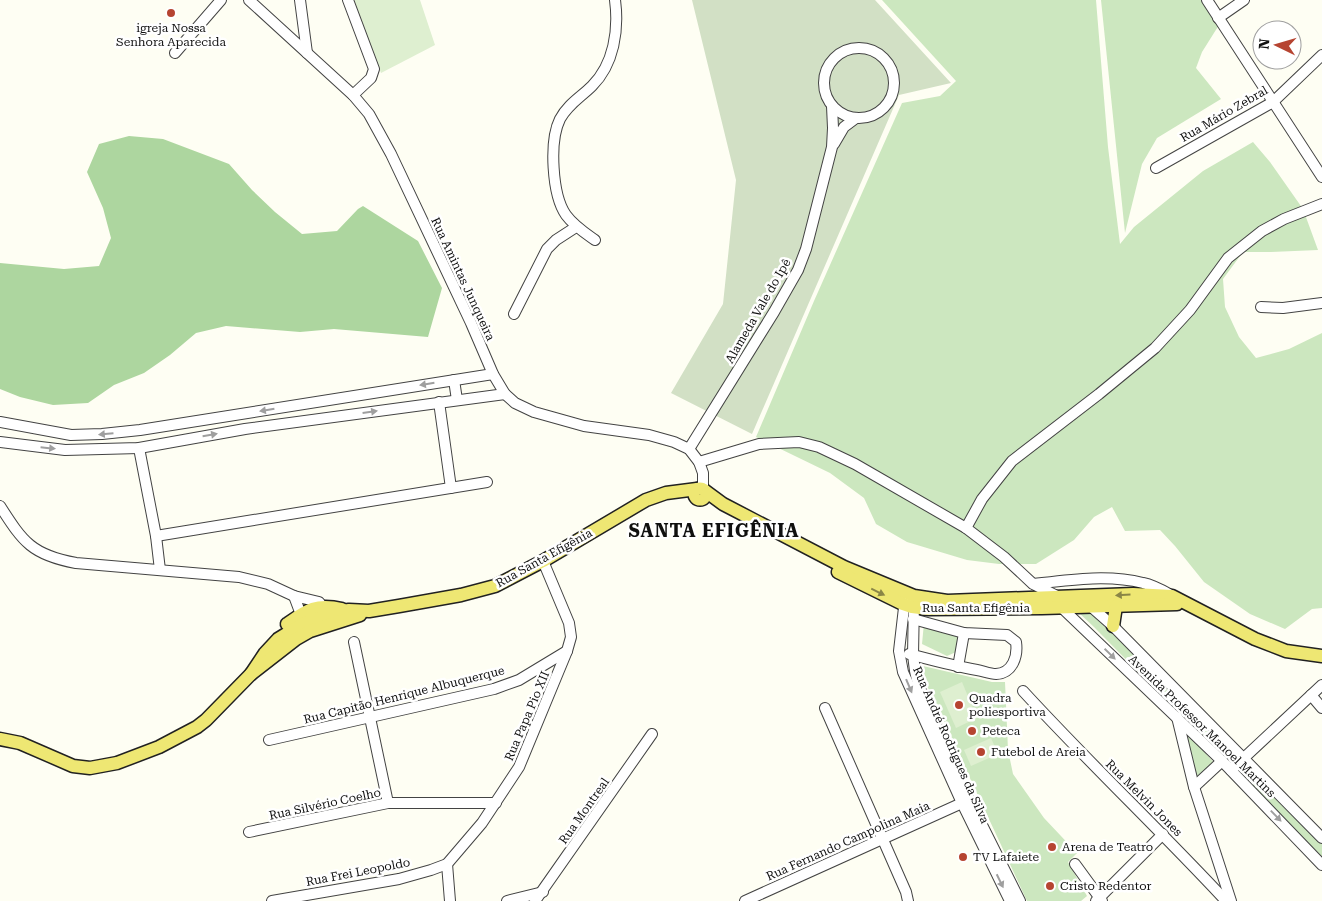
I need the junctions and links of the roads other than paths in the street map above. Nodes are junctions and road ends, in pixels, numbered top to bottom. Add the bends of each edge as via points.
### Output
1 (221, 0) edge
2 (300, 0) edge
3 (348, 0) edge
4 (615, 0) edge
5 (1207, 0) edge
6 (1244, 0) edge
7 (253, 2) edge
8 (1218, 18) junction
9 (176, 53) dead end
10 (307, 53) junction
11 (1322, 55) edge
12 (353, 95) junction
13 (1273, 102) junction
14 (832, 106) junction
15 (856, 118) junction
16 (832, 147) junction
17 (1156, 168) dead end
18 (1322, 177) edge
19 (1322, 204) edge
20 (576, 227) junction
21 (595, 240) dead end
22 (1322, 303) edge
23 (1261, 307) dead end
24 (514, 314) dead end
25 (493, 374) junction
26 (454, 380) junction
27 (504, 394) junction
28 (457, 400) junction
29 (439, 402) junction
30 (242, 414) junction
31 (0, 422) edge
32 (245, 429) junction
33 (0, 442) edge
34 (139, 448) junction
35 (689, 449) junction
36 (699, 462) junction
37 (487, 482) dead end
38 (451, 488) junction
39 (701, 491) junction
40 (0, 506) edge
41 (966, 528) junction
42 (156, 536) junction
43 (543, 561) junction
44 (160, 570) junction
45 (1033, 584) junction
46 (294, 596) junction
47 (1172, 596) junction
48 (1080, 597) junction
49 (1061, 602) junction
50 (910, 604) junction
51 (1187, 604) junction
52 (1090, 606) junction
53 (1116, 606) junction
54 (369, 611) junction
55 (325, 616) junction
56 (305, 622) junction
57 (1113, 626) junction
58 (964, 633) junction
59 (354, 642) dead end
60 (568, 651) junction
61 (899, 651) junction
62 (913, 655) junction
63 (1322, 656) edge
64 (958, 667) junction
65 (251, 674) junction
66 (1322, 685) edge
67 (1023, 691) dead end
68 (1310, 695) junction
69 (824, 708) dead end
70 (1322, 708) edge
71 (1177, 717) junction
72 (370, 718) junction
73 (652, 734) dead end
74 (0, 739) edge
75 (269, 740) dead end
76 (1242, 758) junction
77 (1222, 761) junction
78 (1231, 770) junction
79 (1194, 787) junction
80 (388, 803) junction
81 (496, 803) junction
82 (962, 803) junction
83 (249, 832) dead end
84 (1163, 834) junction
85 (1322, 838) edge
86 (883, 840) junction
87 (447, 864) junction
88 (1075, 864) dead end
89 (1322, 864) edge
90 (543, 892) junction
91 (1099, 900) edge
92 (272, 901) edge
93 (450, 901) edge
94 (507, 901) edge
95 (535, 901) edge
96 (745, 901) edge
97 (908, 901) edge
98 (1010, 901) edge
99 (1020, 901) edge
100 (1226, 901) edge
101 (1230, 901) edge

1 - 9 street
2 - 10 street
3 - 12 street via 374,69 371,78
4 - 20 street via 615,40 607,65 592,85 567,107 554,135 555,183 565,214
5 - 8 street
6 - 8 street
7 - 10 street, Rua Amintas Junqueira
8 - 13 street
10 - 12 street, Rua Amintas Junqueira
11 - 13 street, Rua Mário Zebral
12 - 25 street, Rua Amintas Junqueira via 369,114 391,154
13 - 17 street, Rua Mário Zebral
13 - 18 street
14 - 15 street via 842,114
14 - 15 street via 825,94 828,66 848,49 862,48 875,52 886,60 894,86 890,99 881,110 869,117
14 - 16 street, Alameda Vale do Ipê
15 - 16 street, Alameda Vale do Ipê via 844,127
16 - 35 street, Alameda Vale do Ipê via 798,270
19 - 41 street via 1262,231 1228,258 1190,310 1155,348 1012,461 982,499
20 - 21 street
20 - 24 street via 548,248
22 - 23 street
25 - 26 street
25 - 27 street, Rua Amintas Junqueira
26 - 28 street
26 -> 30 street
27 - 28 street
27 - 35 street, Rua Amintas Junqueira via 534,412 584,426 661,438
28 - 29 street
32 -> 29 street
29 - 38 street
30 -> 31 street via 102,434 71,435
30 - 32 street
34 -> 32 street
33 -> 34 street via 65,450
34 - 42 street
35 - 36 street
36 - 39 street via 703,474
36 - 41 street, Avenida Professor Manoel Martins via 759,444 799,442 819,447 855,464
37 - 38 street
38 - 42 street
39 - 43 main road, Rua Santa Efigênia via 628,511
39 - 50 main road, Rua Santa Efigênia via 844,575
40 - 44 street via 24,540 38,552 56,560
41 - 45 street, Avenida Professor Manoel Martins
42 - 44 street
43 - 54 main road, Rua Santa Efigênia via 495,586 478,591
43 - 60 street, Rua Papa Pio XII via 569,623
44 - 46 street via 254,579
45 - 47 street via 1113,579 1142,582
45 - 49 street, Avenida Professor Manoel Martins
46 - 55 street via 313,600
46 - 56 street
47 -> 48 main road, Rua Santa Efigênia
47 - 51 main road, Rua Santa Efigênia
48 - 49 main road, Rua Santa Efigênia
48 - 52 street, Avenida Professor Manoel Martins
49 - 50 main road, Rua Santa Efigênia via 941,610
49 - 52 main road, Rua Santa Efigênia
49 -> 71 street, Avenida Professor Manoel Martins
50 - 58 street
50 - 61 street, Rua André Rodrigues da Silva
50 - 62 street, Rua André Rodrigues da Silva
51 - 53 main road, Rua Santa Efigênia
51 - 63 main road, Rua Santa Efigênia via 1278,648
52 - 53 main road, Rua Santa Efigênia
52 - 57 street, Avenida Professor Manoel Martins
53 - 57 main road
54 - 55 main road, Rua Santa Efigênia via 349,610
54 - 55 main road, Rua Santa Efigênia via 356,617
55 - 56 main road, Rua Santa Efigênia
55 - 56 main road via 313,608
56 - 65 main road, Rua Santa Efigênia via 296,639
56 - 65 main road, Rua Santa Efigênia via 265,652
57 - 76 street, Avenida Professor Manoel Martins
58 - 64 street
58 - 64 street via 1007,635 1016,642 1018,652 1006,671 996,674
59 - 72 street
60 - 72 street, Rua Capitão Henrique Albuquerque via 519,680 494,689
60 - 81 street, Rua Papa Pio XII via 519,767
61 - 62 street
61 -> 82 street, Rua André Rodrigues da Silva via 909,686
62 - 64 street
62 - 99 street, Rua André Rodrigues da Silva via 914,671 922,693 970,801
65 - 74 main road, Rua Santa Efigênia via 197,727 117,764 90,768 73,766 20,743
66 - 68 street
67 - 84 street, Rua Melvin Jones
68 - 70 street
68 - 76 street
69 - 86 street
71 - 77 street, Avenida Professor Manoel Martins
71 - 79 street
72 - 75 street, Rua Capitão Henrique Albuquerque
72 - 80 street
73 - 90 street, Rua Montreal
76 - 78 street
76 - 85 street, Avenida Professor Manoel Martins
77 - 78 street, Avenida Professor Manoel Martins
77 - 79 street
78 -> 89 street, Avenida Professor Manoel Martins
79 - 101 street
80 - 81 street, Rua Silvério Coelho
80 - 83 street, Rua Silvério Coelho
81 - 87 street, Rua Papa Pio XII
82 - 86 street, Rua Fernando Campolina Maia
82 -> 98 street, Rua André Rodrigues da Silva
84 - 91 street
84 - 100 street, Rua Melvin Jones
86 - 96 street, Rua Fernando Campolina Maia
86 - 97 street
87 - 92 street, Rua Frei Leopoldo via 399,878
87 - 93 street
88 - 91 street
90 - 94 street
90 - 95 street, Rua Montreal

